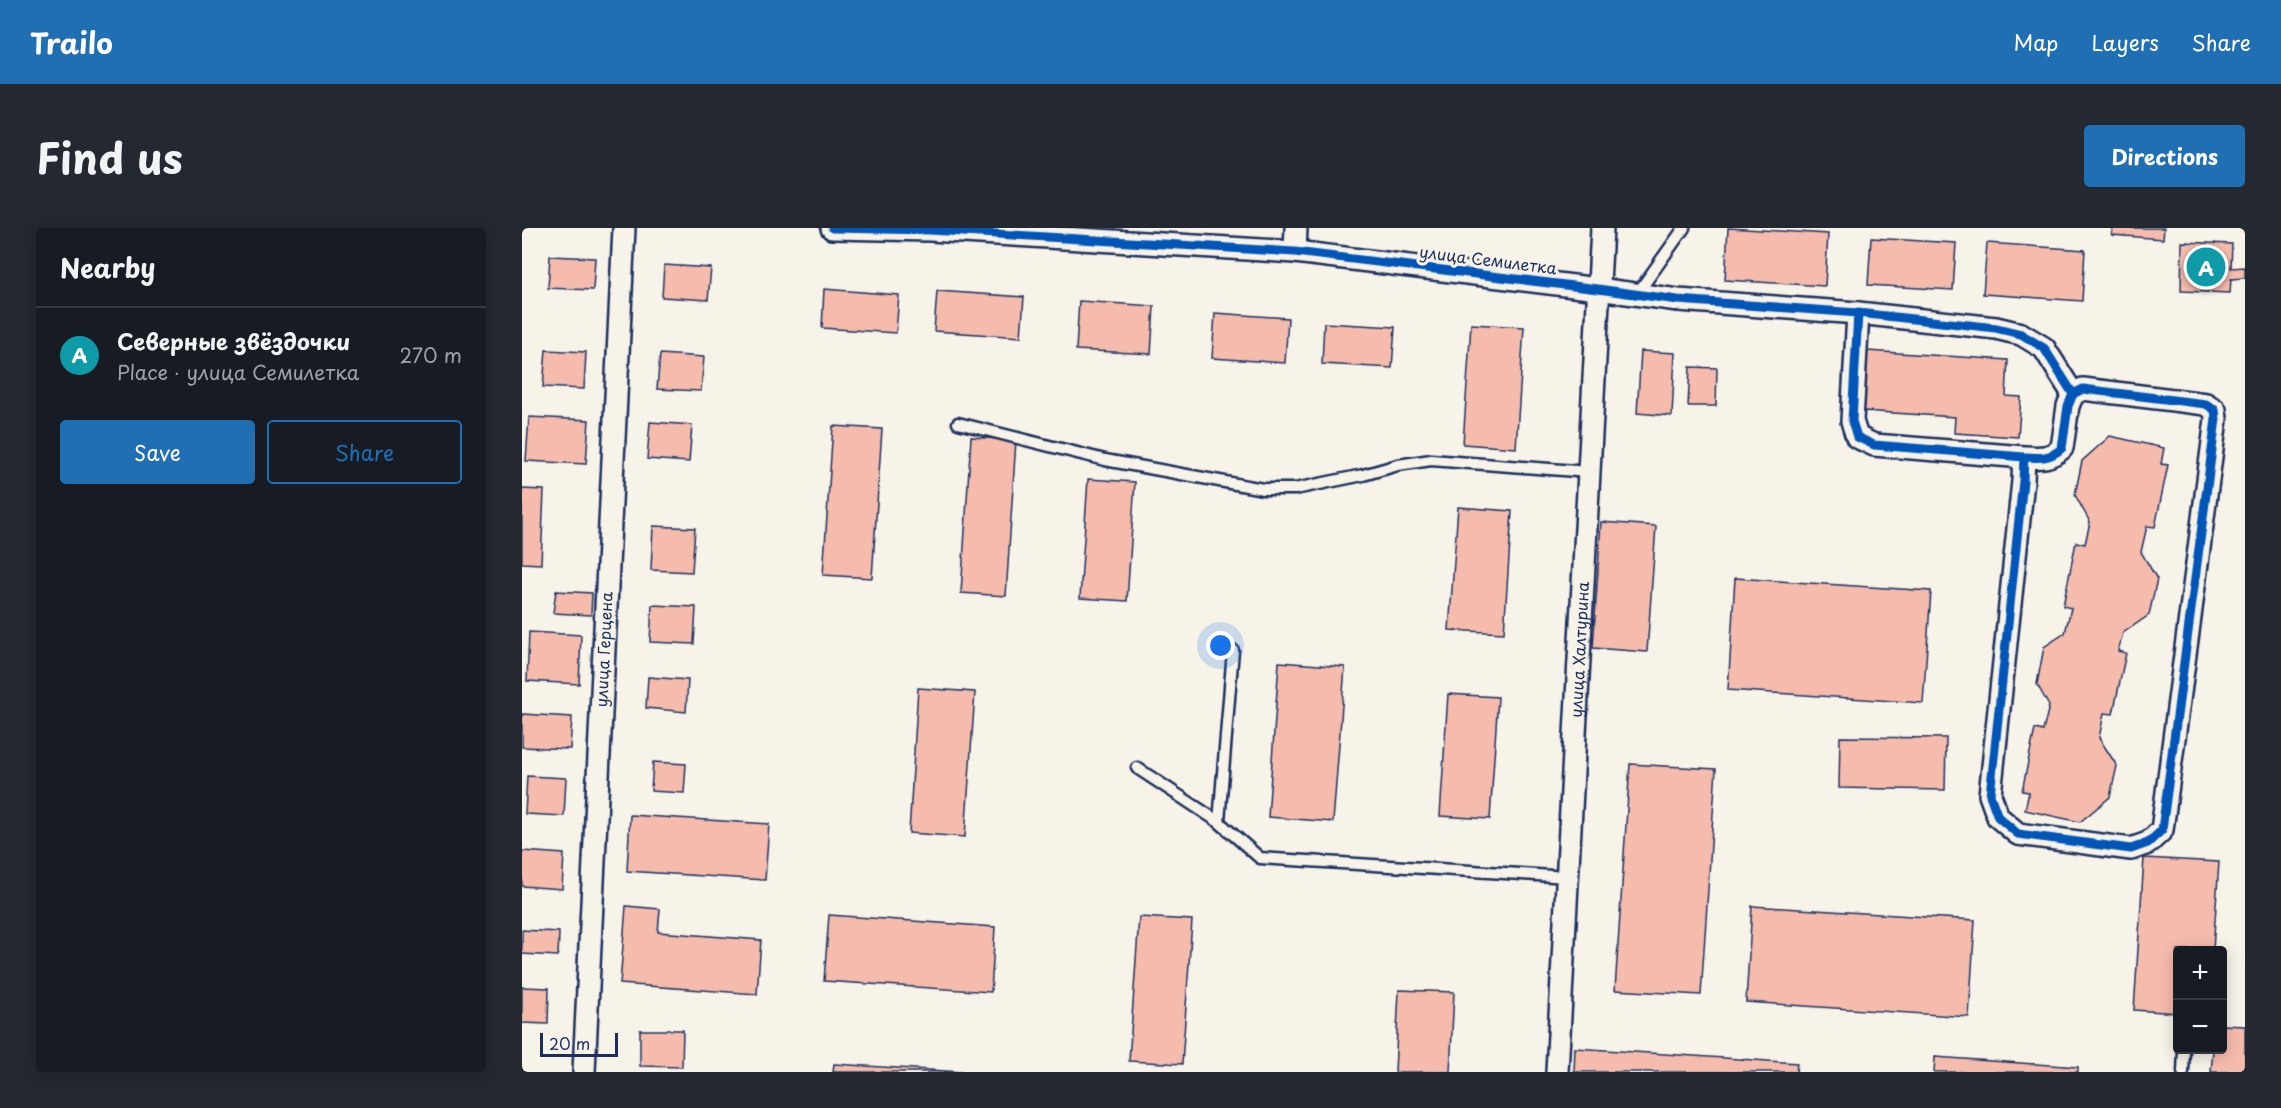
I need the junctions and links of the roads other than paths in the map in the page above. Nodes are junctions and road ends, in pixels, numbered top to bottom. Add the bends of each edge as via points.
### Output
1 (624, 228) edge
2 (832, 228) edge
3 (1296, 228) edge
4 (1602, 228) edge
5 (1684, 228) edge
6 (930, 229) edge
7 (1295, 252) junction
8 (1599, 289) junction
9 (1637, 294) junction
10 (1858, 313) junction
11 (2073, 394) junction
12 (958, 423) dead end
13 (2024, 457) junction
14 (1589, 472) junction
15 (1233, 650) dead end
16 (1137, 768) dead end
17 (1219, 822) junction
18 (1568, 877) junction
19 (2184, 1054) edge
20 (584, 1072) edge
21 (1557, 1072) edge
22 (2183, 1072) edge

1 - 20 street, улица Герцена
2 - 6 street, улица Семилетка
3 - 7 street
4 - 8 street, улица Халтурина
5 - 9 lane
6 - 7 street, улица Семилетка
7 - 8 street, улица Семилетка
8 - 9 street, улица Семилетка
8 - 14 street, улица Халтурина
9 - 10 street, улица Семилетка
10 - 11 street, улица Семилетка via 2021,334 2044,348
10 - 13 street via 1852,421 1857,437 1874,445
11 - 13 street via 2062,448 2042,458
11 - 13 street via 2083,389 2206,404 2215,410 2162,830 2148,843 2130,849 2018,834 1998,817 1990,795
12 - 14 lane via 1105,460 1263,489 1295,489 1431,460
14 - 18 street, улица Халтурина
15 - 17 lane
16 - 17 lane
17 - 18 lane via 1260,858
18 - 21 street, улица Халтурина
19 - 22 lane

